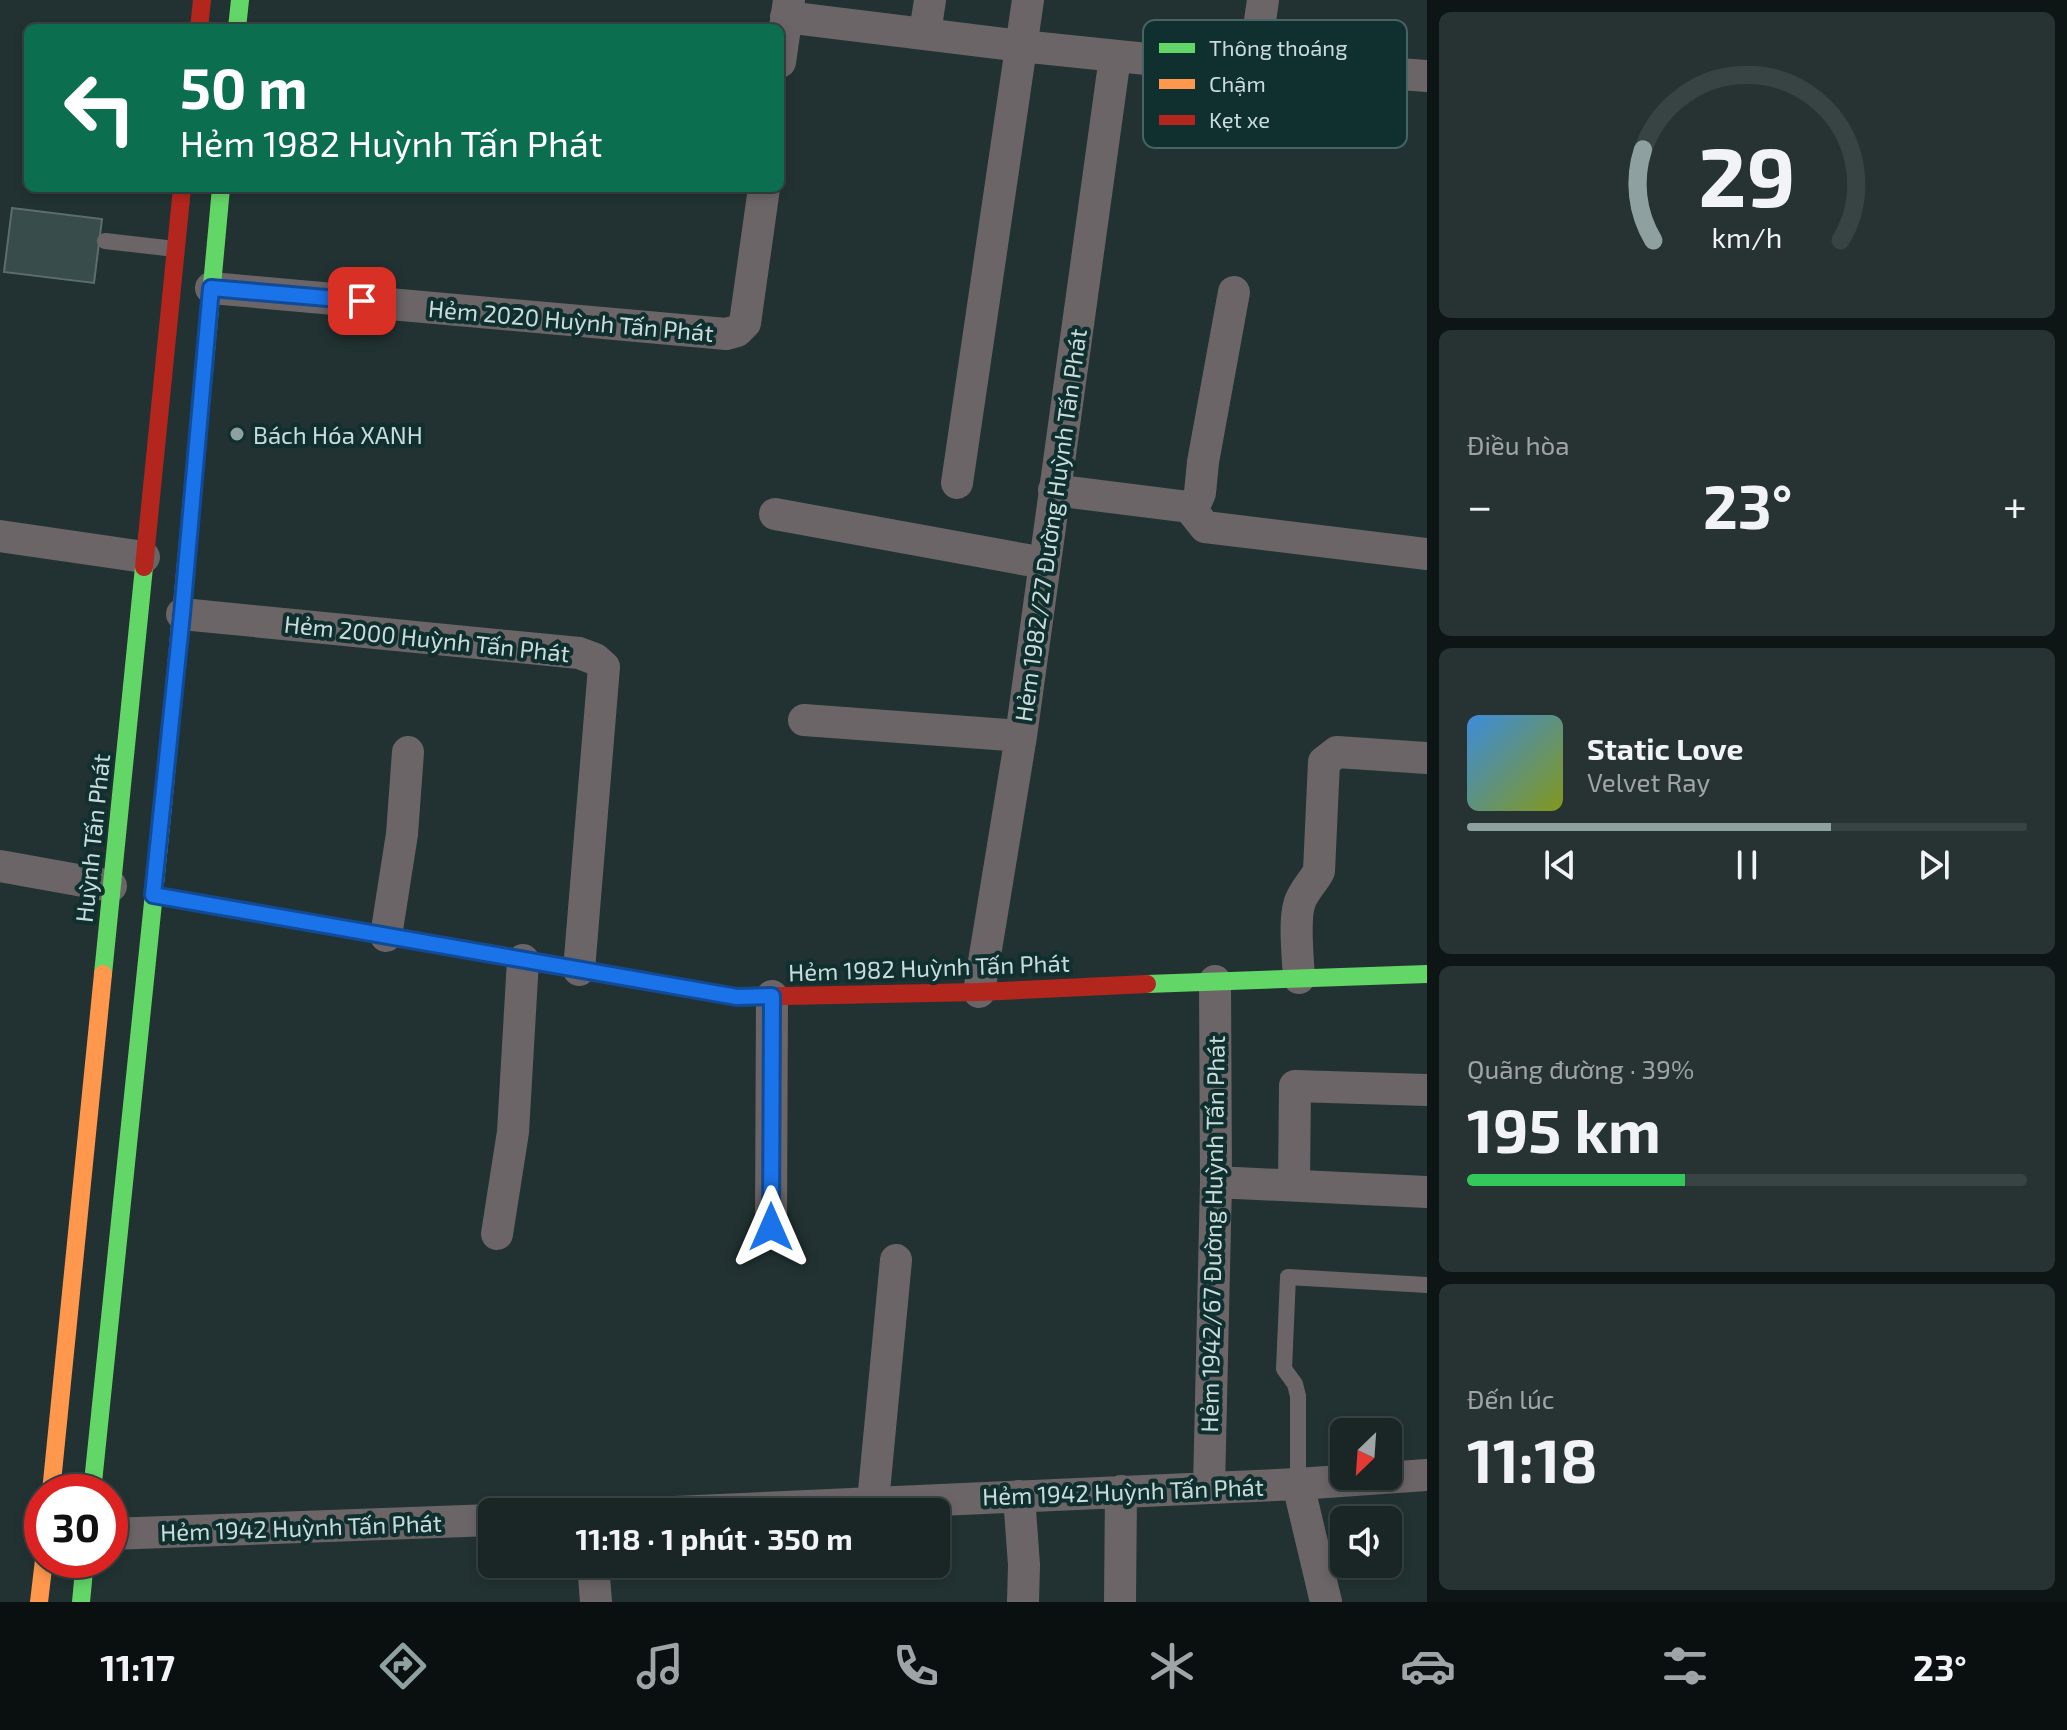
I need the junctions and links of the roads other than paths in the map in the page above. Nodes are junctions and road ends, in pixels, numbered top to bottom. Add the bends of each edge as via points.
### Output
1 (202, 0) edge
2 (240, 0) edge
3 (930, 0) edge
4 (1028, 0) edge
5 (1263, 0) edge
6 (787, 8) edge
7 (1260, 20) edge
8 (199, 24) edge
9 (237, 24) edge
10 (784, 31) edge
11 (925, 33) junction
12 (1021, 46) junction
13 (1115, 57) junction
14 (1143, 60) edge
15 (1407, 75) edge
16 (1427, 76) edge
17 (182, 192) edge
18 (221, 192) edge
19 (763, 192) edge
20 (105, 241) dead end
21 (176, 250) junction
22 (211, 288) junction
23 (1234, 292) dead end
24 (183, 372) junction
25 (957, 483) dead end
26 (1054, 490) junction
27 (1189, 507) junction
28 (775, 514) dead end
29 (0, 536) edge
30 (1427, 554) edge
31 (144, 557) junction
32 (1044, 563) junction
33 (182, 614) junction
34 (804, 720) dead end
35 (1021, 736) junction
36 (408, 752) dead end
37 (1427, 758) edge
38 (0, 866) edge
39 (111, 886) junction
40 (153, 895) junction
41 (386, 936) junction
42 (523, 960) junction
43 (579, 970) junction
44 (1427, 974) edge
45 (1299, 978) junction
46 (1215, 981) junction
47 (979, 992) junction
48 (772, 996) junction
49 (1427, 1090) edge
50 (1216, 1182) junction
51 (1294, 1185) junction
52 (1427, 1192) edge
53 (771, 1227) dead end
54 (497, 1234) dead end
55 (896, 1260) dead end
56 (1427, 1285) edge
57 (53, 1474) edge
58 (94, 1474) edge
59 (1427, 1475) edge
60 (1298, 1484) junction
61 (1209, 1488) junction
62 (1121, 1491) junction
63 (1019, 1496) junction
64 (873, 1498) edge
65 (950, 1499) edge
66 (478, 1521) edge
67 (128, 1533) edge
68 (42, 1578) edge
69 (83, 1578) edge
70 (594, 1578) edge
71 (39, 1602) edge
72 (81, 1602) edge
73 (596, 1602) edge
74 (1023, 1602) edge
75 (1120, 1602) edge
76 (1326, 1602) edge

1 - 8 main road
2 - 9 main road
3 - 11 street
4 - 12 street
5 - 7 street
6 - 10 street
6 - 11 street
11 - 12 street
12 - 13 street
12 - 25 street
13 - 14 street
13 - 26 street, Hẻm 1982/27 Đường Huỳnh Tấn Phát
15 - 16 street
17 - 21 main road, Huỳnh Tấn Phát
18 - 22 main road, Huỳnh Tấn Phát
19 - 22 street, Hẻm 2020 Huỳnh Tấn Phát via 745,323 726,334
20 - 21 lane
21 - 24 main road, Huỳnh Tấn Phát
22 - 24 main road, Huỳnh Tấn Phát
23 - 27 street via 1200,493
24 - 31 main road, Huỳnh Tấn Phát
24 - 33 main road, Huỳnh Tấn Phát
26 - 27 street
26 - 32 street, Hẻm 1982/27 Đường Huỳnh Tấn Phát
27 - 30 street via 1205,527
28 - 32 street
29 - 31 street
31 - 39 main road, Huỳnh Tấn Phát
32 - 35 street, Hẻm 1982/27 Đường Huỳnh Tấn Phát
33 - 40 main road, Huỳnh Tấn Phát
33 - 43 street, Hẻm 2000 Huỳnh Tấn Phát via 579,653 604,667
34 - 35 street
35 - 47 street, Hẻm 1982/27 Đường Huỳnh Tấn Phát
36 - 41 street
37 - 45 street via 1337,752 1324,762 1319,871 1297,912
38 - 39 street
39 - 57 main road, Huỳnh Tấn Phát
40 - 41 main road, Hẻm 1982 Huỳnh Tấn Phát
40 - 58 main road, Huỳnh Tấn Phát
41 - 42 main road, Hẻm 1982 Huỳnh Tấn Phát
42 - 43 main road, Hẻm 1982 Huỳnh Tấn Phát
42 - 54 street via 513,1132
43 - 48 main road, Hẻm 1982 Huỳnh Tấn Phát via 737,997
44 - 45 main road, Hẻm 1982 Huỳnh Tấn Phát
45 - 46 main road, Hẻm 1982 Huỳnh Tấn Phát
46 - 47 main road, Hẻm 1982 Huỳnh Tấn Phát
46 - 50 street, Hẻm 1942/67 Đường Huỳnh Tấn Phát
47 - 48 main road, Hẻm 1982 Huỳnh Tấn Phát
48 - 53 street
49 - 51 street via 1295,1086
50 - 51 street
50 - 61 street, Hẻm 1942/67 Đường Huỳnh Tấn Phát
51 - 52 street
55 - 64 street
56 - 60 lane via 1288,1277 1284,1369 1298,1396
59 - 60 street, Hẻm 1942 Huỳnh Tấn Phát
60 - 61 street, Hẻm 1942 Huỳnh Tấn Phát
60 - 76 street
61 - 62 street, Hẻm 1942 Huỳnh Tấn Phát
62 - 63 street, Hẻm 1942 Huỳnh Tấn Phát
62 - 75 street
63 - 65 street, Hẻm 1942 Huỳnh Tấn Phát
63 - 74 street
66 - 67 street, Hẻm 1942 Huỳnh Tấn Phát
68 - 71 main road
69 - 72 main road
70 - 73 street

